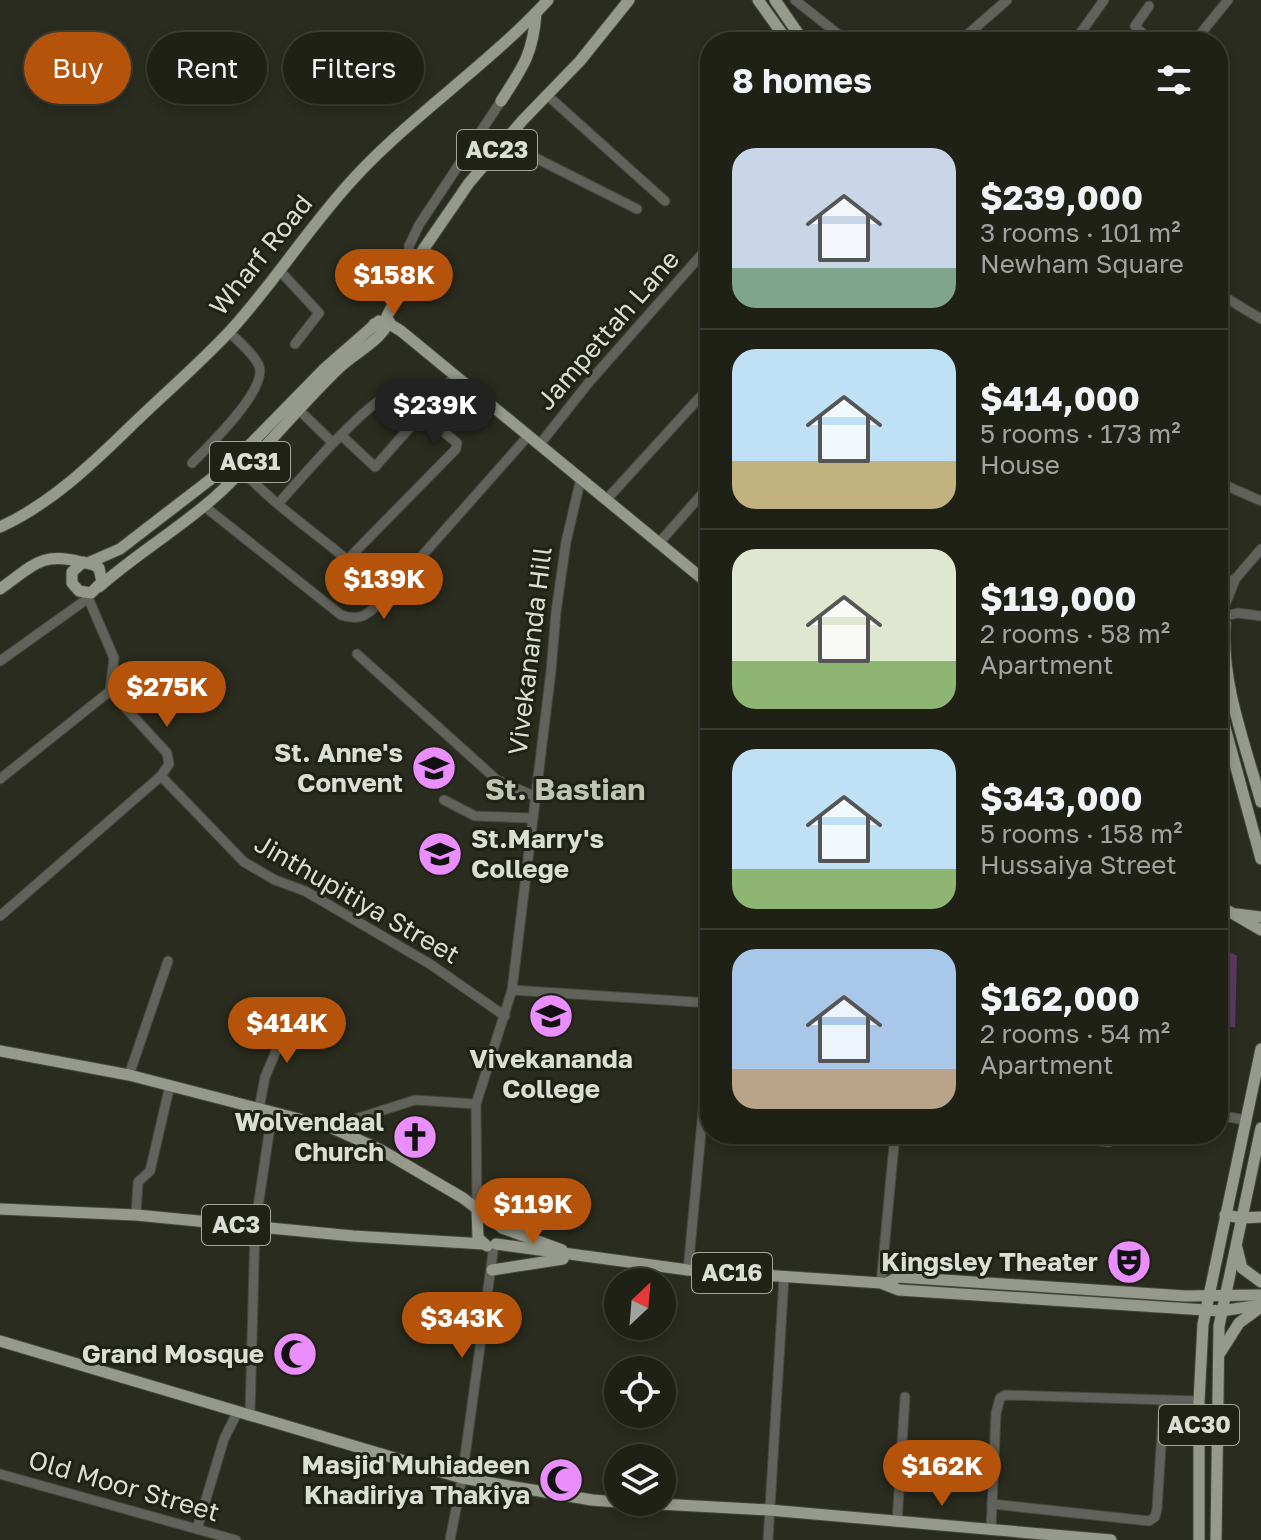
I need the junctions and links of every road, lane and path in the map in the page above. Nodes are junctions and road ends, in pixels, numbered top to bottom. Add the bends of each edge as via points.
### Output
1 (548, 0) edge
2 (629, 0) edge
3 (758, 0) edge
4 (775, 0) edge
5 (795, 0) edge
6 (1007, 0) edge
7 (1104, 0) edge
8 (1211, 0) edge
9 (1224, 4) edge
10 (1149, 6) dead end
11 (536, 13) junction
12 (781, 32) edge
13 (797, 32) edge
14 (835, 32) edge
15 (970, 32) edge
16 (1081, 32) edge
17 (1141, 32) edge
18 (1202, 32) edge
19 (547, 95) junction
20 (501, 101) joint
21 (504, 142) junction
22 (665, 201) dead end
23 (637, 209) dead end
24 (700, 256) edge
25 (280, 271) junction
26 (410, 272) junction
27 (1228, 299) edge
28 (1261, 319) edge
29 (388, 320) junction
30 (229, 332) junction
31 (375, 339) junction
32 (413, 341) junction
33 (295, 344) dead end
34 (455, 376) junction
35 (700, 397) edge
36 (300, 411) junction
37 (423, 415) junction
38 (529, 435) junction
39 (337, 439) junction
40 (540, 444) junction
41 (192, 463) dead end
42 (242, 470) junction
43 (581, 478) junction
44 (1228, 486) edge
45 (700, 496) edge
46 (607, 499) junction
47 (1261, 501) edge
48 (278, 504) junction
49 (204, 506) junction
50 (0, 527) edge
51 (659, 543) junction
52 (1261, 549) edge
53 (82, 565) junction
54 (700, 577) edge
55 (1237, 577) junction
56 (1228, 584) edge
57 (99, 587) junction
58 (0, 589) edge
59 (86, 596) junction
60 (1228, 601) edge
61 (1228, 616) edge
62 (1261, 616) edge
63 (357, 654) dead end
64 (0, 661) edge
65 (1228, 678) edge
66 (110, 691) junction
67 (1228, 739) edge
68 (161, 776) junction
69 (0, 779) edge
70 (534, 796) junction
71 (1261, 799) edge
72 (444, 800) dead end
73 (532, 818) junction
74 (1261, 859) edge
75 (1228, 910) edge
76 (1235, 914) junction
77 (0, 916) edge
78 (1261, 917) edge
79 (1261, 930) edge
80 (168, 961) dead end
81 (512, 990) junction
82 (700, 1002) edge
83 (292, 1014) dead end
84 (505, 1016) junction
85 (1261, 1049) edge
86 (0, 1051) edge
87 (129, 1075) junction
88 (170, 1085) junction
89 (476, 1104) junction
90 (259, 1109) junction
91 (272, 1113) junction
92 (1228, 1117) edge
93 (1245, 1120) junction
94 (330, 1127) junction
95 (1261, 1128) edge
96 (700, 1143) edge
97 (894, 1144) edge
98 (477, 1208) junction
99 (0, 1209) edge
100 (136, 1215) junction
101 (1225, 1215) junction
102 (1261, 1217) edge
103 (1242, 1218) junction
104 (498, 1224) junction
105 (479, 1226) junction
106 (255, 1227) junction
107 (1236, 1240) junction
108 (491, 1245) junction
109 (579, 1256) junction
110 (492, 1270) junction
111 (688, 1270) junction
112 (784, 1277) junction
113 (1261, 1282) edge
114 (883, 1284) junction
115 (1261, 1295) edge
116 (1209, 1297) junction
117 (1225, 1297) junction
118 (1261, 1306) edge
119 (1206, 1310) junction
120 (1221, 1311) junction
121 (0, 1341) edge
122 (1217, 1359) junction
123 (905, 1397) dead end
124 (1164, 1400) junction
125 (1199, 1401) junction
126 (244, 1413) junction
127 (0, 1474) edge
128 (462, 1478) junction
129 (604, 1501) edge
130 (992, 1504) junction
131 (676, 1505) edge
132 (769, 1510) junction
133 (897, 1522) junction
134 (197, 1529) junction
135 (991, 1530) junction
136 (236, 1540) edge
137 (450, 1540) edge
138 (768, 1540) edge
139 (1111, 1540) edge
140 (1199, 1540) edge
141 (1216, 1540) edge

1 - 11 main road, Wharf Road
2 - 19 main road, AC23
3 - 12 main road
4 - 13 main road
5 - 14 street
6 - 15 street
7 - 16 street
8 - 9 street
9 - 18 street
10 - 17 street via 1135,26
11 - 20 main road via 526,64
11 - 25 main road, Wharf Road via 375,156 328,206
19 - 21 main road, AC23
19 - 22 street
20 - 26 street via 420,222 409,246
21 - 23 street
21 - 26 main road, AC23 via 441,220
24 - 40 street, Jampettah Lane
25 - 30 main road, Wharf Road
25 - 33 street via 319,313
26 - 29 main road, AC23
27 - 28 street
29 - 31 main road, AC31
29 - 32 main road
29 - 53 main road, AC31 via 374,324 323,370 225,469 120,549
30 - 41 street via 259,366 259,377 247,402
30 - 50 main road, Wharf Road via 82,472
31 - 32 main road via 392,334
31 - 36 main road, AC31 via 339,368
32 - 34 main road
34 - 37 street
34 - 38 main road
35 - 46 street
36 - 39 street
36 - 42 main road, AC31
37 - 39 street via 394,392
37 - 39 street via 375,467
37 - 48 street via 457,443 456,449 352,558 345,558
38 - 40 main road
38 - 49 street via 382,601 360,619 341,615
39 - 48 street
40 - 43 main road
42 - 48 street
42 - 49 main road, AC31
43 - 46 main road
43 - 70 street, Vivekananda Hill via 566,542
44 - 47 street
45 - 51 street
46 - 51 main road
49 - 57 main road, AC31
51 - 54 main road
52 - 55 street
53 - 57 main road via 101,572
53 - 58 main road via 34,565
53 - 59 main road via 72,583
55 - 56 street
55 - 60 street
57 - 59 main road
59 - 64 street
59 - 66 street via 114,658
61 - 62 street
63 - 70 street via 497,780
65 - 71 main road
66 - 68 street via 167,753 169,764
66 - 69 street
67 - 74 main road
68 - 77 street
68 - 84 street, Jinthupitiya Street via 244,862 430,964
70 - 73 street, Vivekananda Hill
72 - 73 street via 475,816
73 - 81 street, Vivekananda Hill
75 - 76 main road
76 - 78 main road
76 - 79 main road
80 - 87 street
81 - 82 street
81 - 84 street, Vivekananda Hill
83 - 90 street via 265,1077
84 - 89 street, Vivekananda Hill
85 - 93 main road
86 - 87 main road
87 - 88 main road
88 - 90 main road
88 - 100 street via 150,1171 138,1182
89 - 94 street via 415,1100
89 - 98 street, Vivekananda Hill
90 - 91 main road
91 - 94 main road
91 - 106 street
92 - 93 street
93 - 101 main road
94 - 98 main road via 381,1150
95 - 103 main road
96 - 111 street
97 - 114 street
98 - 104 main road
98 - 105 main road
99 - 100 main road, AC3
100 - 106 main road, AC3
101 - 103 main road
101 - 116 main road
102 - 103 main road
103 - 107 main road
104 - 105 main road via 485,1221
104 - 108 main road via 503,1236
104 - 109 main road, AC16
105 - 108 main road via 477,1234
106 - 108 main road, AC3
106 - 126 street
107 - 113 main road via 1242,1268
107 - 117 main road
108 - 109 main road, AC16
108 - 110 street
109 - 110 main road
109 - 111 main road, AC16
110 - 128 street
111 - 112 main road, AC16
112 - 114 main road, AC16
112 - 132 street
114 - 116 main road, AC16 via 898,1277
114 - 119 main road, AC16 via 899,1290
115 - 117 main road
116 - 117 main road
116 - 119 main road
117 - 120 main road
118 - 120 main road
118 - 122 main road via 1234,1329
119 - 120 main road
119 - 125 main road, AC30
120 - 122 main road, AC30
121 - 126 main road
122 - 141 main road, AC30
123 - 133 street
124 - 125 street
124 - 130 street via 1000,1398
124 - 130 street via 1157,1509 1149,1521
125 - 140 main road, AC30
126 - 128 main road
126 - 134 street via 224,1439
127 - 134 street, Old Moor Street
128 - 129 main road
128 - 137 street
130 - 135 street
131 - 132 main road
132 - 133 main road
132 - 138 street
133 - 135 main road
134 - 136 street, Old Moor Street
135 - 139 main road

